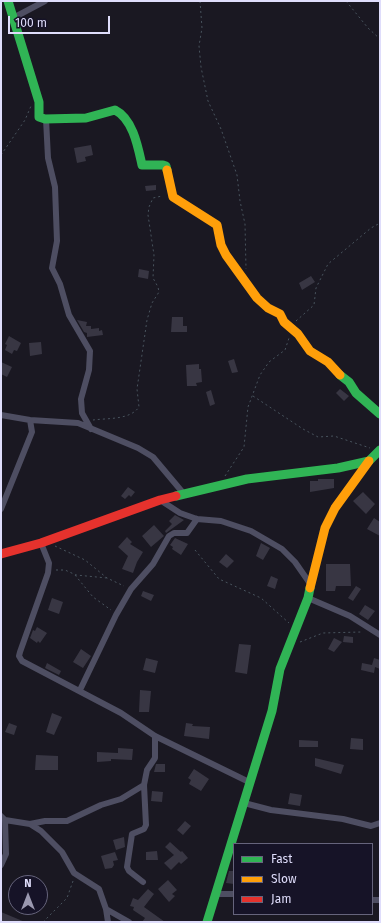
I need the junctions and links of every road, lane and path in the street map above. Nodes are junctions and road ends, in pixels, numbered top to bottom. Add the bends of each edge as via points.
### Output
1 (8, 1) edge
2 (45, 1) edge
3 (200, 1) edge
4 (346, 1) edge
5 (13, 18) junction
6 (380, 39) edge
7 (35, 92) junction
8 (46, 120) junction
9 (1, 155) edge
10 (175, 198) junction
11 (380, 223) edge
12 (246, 270) dead end
13 (291, 328) junction
14 (253, 396) junction
15 (380, 414) edge
16 (1, 415) edge
17 (30, 420) junction
18 (86, 420) junction
19 (91, 429) junction
20 (379, 450) edge
21 (369, 461) junction
22 (218, 487) junction
23 (184, 494) junction
24 (160, 500) junction
25 (1, 509) edge
26 (197, 519) junction
27 (44, 542) junction
28 (195, 550) dead end
29 (1, 554) edge
30 (48, 573) junction
31 (74, 574) junction
32 (107, 578) junction
33 (311, 585) junction
34 (130, 589) junction
35 (308, 598) junction
36 (116, 615) junction
37 (295, 629) junction
38 (371, 631) junction
39 (380, 635) edge
40 (288, 647) junction
41 (80, 690) junction
42 (156, 736) junction
43 (249, 782) junction
44 (144, 785) junction
45 (244, 803) junction
46 (3, 818) edge
47 (380, 823) edge
48 (30, 824) junction
49 (1, 866) edge
50 (74, 873) junction
51 (143, 882) dead end
52 (217, 894) junction
53 (233, 894) edge
54 (106, 909) junction
55 (43, 922) edge
56 (108, 922) edge
57 (129, 922) edge
58 (207, 922) edge

1 - 5 street
2 - 5 street
3 - 12 path via 201,67 208,101 224,136 237,175 246,235
4 - 6 path
5 - 7 street
7 - 8 street via 39,102 39,117
7 - 9 path via 25,120
8 - 10 street via 76,120 117,110 132,131 142,166 166,166 171,194
8 - 18 street via 48,158 55,187 57,241 52,268 60,284 69,315 90,351 89,370 81,399 82,413
10 - 13 street via 217,225 222,249 226,255 258,298 268,308 278,312
10 - 18 path via 156,196 151,200 149,207 154,255 152,278 159,290 147,320 138,389 139,407 132,413 118,418
11 - 13 path via 328,264 316,288 314,305
13 - 14 path via 287,347 266,365
13 - 15 street via 310,351 328,362 349,382 356,393
14 - 20 path via 318,437 334,436
14 - 22 path via 248,407 244,448
16 - 17 street
17 - 19 street via 71,422
17 - 25 street via 32,432
18 - 19 street
19 - 23 street via 138,448 152,457
20 - 21 street
21 - 22 street via 338,468 248,479
21 - 33 street via 329,518
22 - 23 street
23 - 24 street
24 - 26 street via 180,513
24 - 27 street
26 - 33 street via 227,523 250,531 282,549
26 - 34 street via 186,533 174,532 169,536 153,564
27 - 29 street
27 - 30 street via 49,563
27 - 32 path via 84,560
28 - 37 path via 219,579 261,598
30 - 31 path via 58,569
30 - 41 street via 20,658 36,669
31 - 32 path
31 - 36 path via 93,597
32 - 34 path
33 - 35 street
34 - 36 street
35 - 37 street
35 - 38 street via 350,616
36 - 41 street
37 - 40 street
38 - 39 street
38 - 40 path via 323,633
40 - 43 street via 280,669 272,711
41 - 42 street
42 - 43 street
42 - 44 street via 155,758 147,770
43 - 45 street
44 - 48 street via 121,799 100,805 67,821
44 - 51 street via 146,826 132,834 127,867
45 - 47 street via 271,810 343,819 371,826
45 - 52 street
46 - 48 street
46 - 49 street via 7,849
48 - 50 street via 62,852
50 - 54 street via 99,889
50 - 55 path via 71,889 66,898
52 - 53 street
52 - 58 street
54 - 56 street
54 - 57 street

